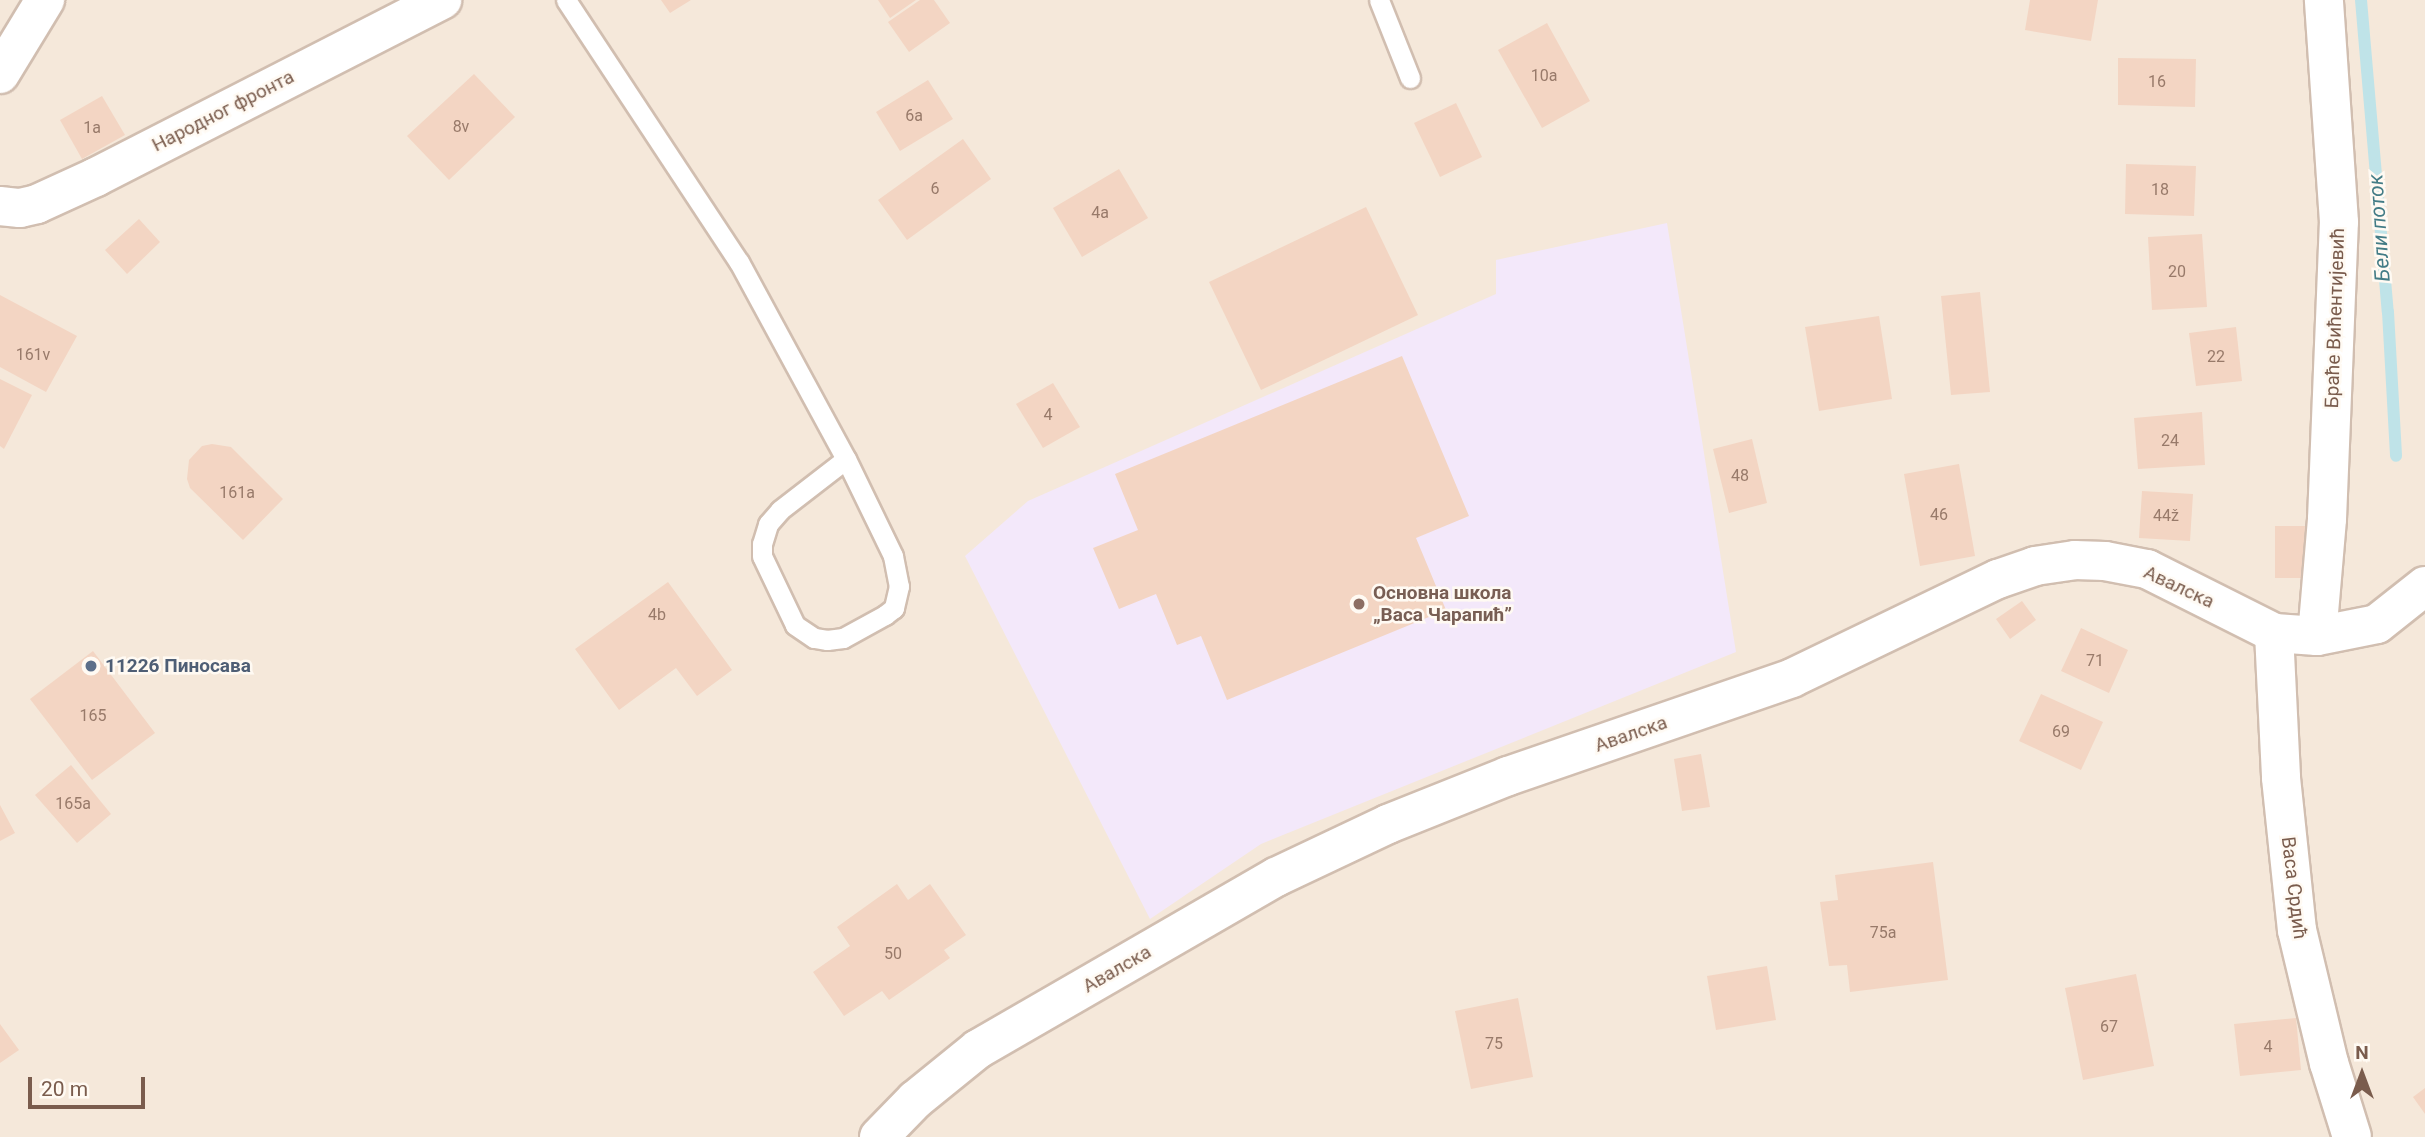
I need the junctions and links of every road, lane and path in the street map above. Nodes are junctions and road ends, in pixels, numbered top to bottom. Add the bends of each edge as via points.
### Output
1 (45, 0) edge
2 (442, 0) edge
3 (566, 0) edge
4 (1379, 0) edge
5 (2324, 0) edge
6 (0, 74) edge
7 (1410, 78) dead end
8 (0, 206) edge
9 (846, 459) junction
10 (2425, 586) edge
11 (2274, 633) junction
12 (2317, 636) junction
13 (879, 1137) edge
14 (2352, 1137) edge

1 - 6 street
2 - 8 street, Народног фронта via 87,181 37,204
3 - 9 lane via 739,262
4 - 7 lane
5 - 12 street, Браће Вићентијевић via 2339,222 2328,519
9 - 9 lane via 893,556 899,586 894,608 886,615 843,638 827,640 814,638 795,625 762,556 762,544 768,524 780,510
10 - 12 street, Авалска via 2377,624
11 - 12 street, Авалска
11 - 13 street, Авалска via 2147,569 2075,560 2035,566 1998,579 1792,678 1508,776 1388,824 1276,877 978,1049 915,1100
11 - 14 street, Васа Срдић via 2281,778 2297,930

